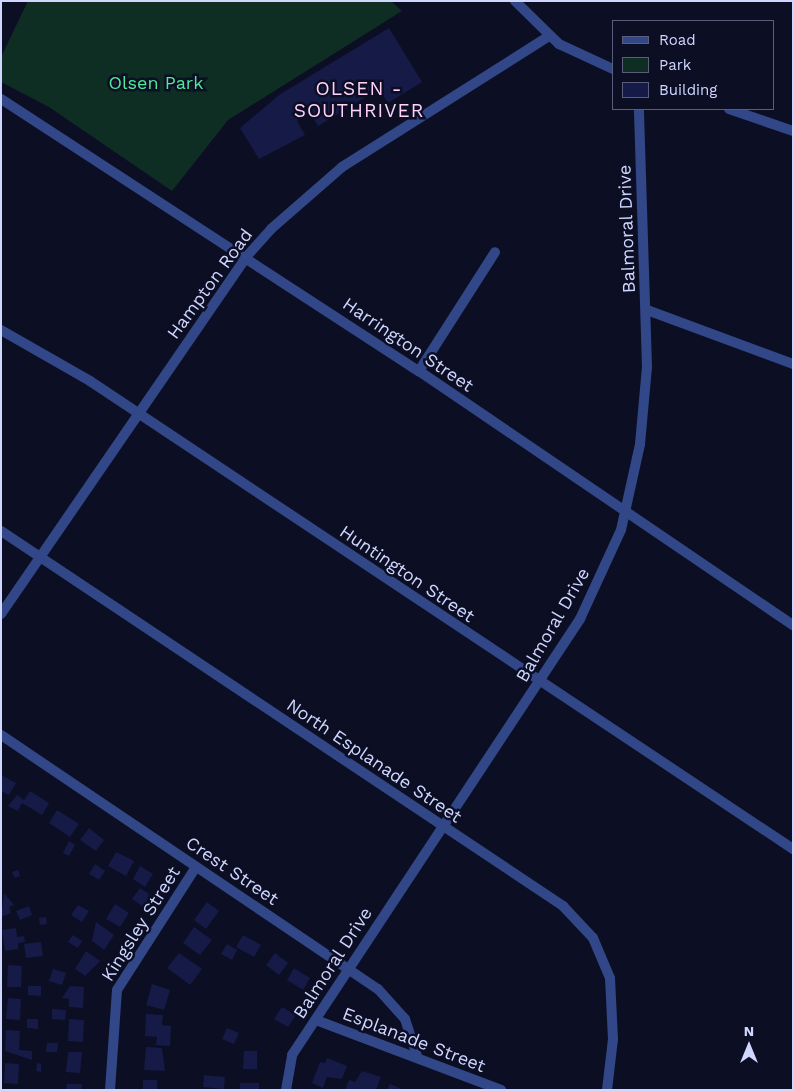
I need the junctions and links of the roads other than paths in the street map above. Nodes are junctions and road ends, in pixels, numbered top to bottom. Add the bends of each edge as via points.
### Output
1 (515, 1) edge
2 (549, 36) junction
3 (612, 69) edge
4 (1, 99) edge
5 (639, 110) edge
6 (732, 110) edge
7 (793, 131) edge
8 (495, 252) dead end
9 (246, 257) junction
10 (647, 310) junction
11 (1, 330) edge
12 (793, 364) edge
13 (419, 371) junction
14 (138, 414) junction
15 (625, 509) junction
16 (1, 531) edge
17 (43, 557) junction
18 (1, 614) edge
19 (793, 625) edge
20 (540, 682) junction
21 (1, 735) edge
22 (444, 827) junction
23 (793, 850) edge
24 (196, 867) junction
25 (348, 967) junction
26 (316, 1020) junction
27 (417, 1057) junction
28 (110, 1090) edge
29 (286, 1090) edge
30 (501, 1090) edge
31 (606, 1090) edge

1 - 2 street
2 - 3 street via 570,51
2 - 9 street, Hampton Road via 316,185
4 - 9 street, Harrington Street
5 - 10 street, Balmoral Drive
6 - 7 street
8 - 13 street
9 - 13 street, Harrington Street
9 - 14 street, Hampton Road
10 - 12 street
10 - 15 street, Balmoral Drive via 646,398
11 - 14 street, Huntington Street
13 - 15 street, Harrington Street
14 - 17 street, Hampton Road
14 - 20 street, Huntington Street
15 - 19 street, Harrington Street
15 - 20 street, Balmoral Drive via 598,585
16 - 17 street, North Esplanade Street
17 - 18 street, Hampton Road
17 - 22 street, North Esplanade Street
20 - 22 street, Balmoral Drive
20 - 23 street, Huntington Street
21 - 24 street, Crest Street
22 - 25 street, Balmoral Drive
22 - 31 street, North Esplanade Street via 546,893 593,938 606,964 613,996
24 - 25 street, Crest Street
24 - 28 street, Kingsley Street via 117,990
25 - 26 street, Balmoral Drive
25 - 27 street, Crest Street via 396,1006 411,1032
26 - 27 street, Esplanade Street
26 - 29 street, Balmoral Drive via 292,1055
27 - 30 street, Esplanade Street

